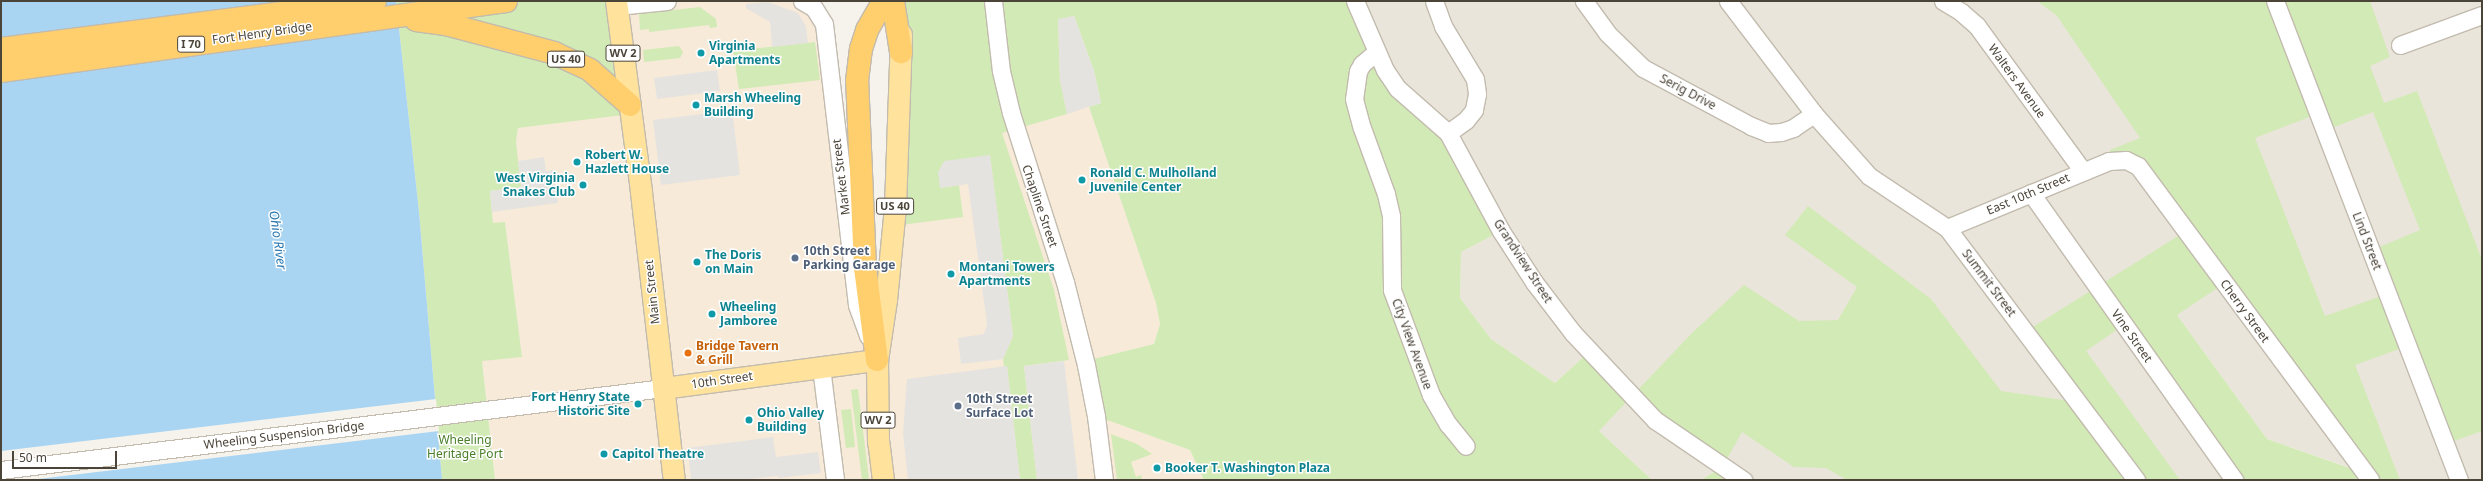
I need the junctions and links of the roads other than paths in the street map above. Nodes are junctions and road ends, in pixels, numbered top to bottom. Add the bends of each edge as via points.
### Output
1 (506, 1) edge
2 (667, 1) edge
3 (802, 1) edge
4 (993, 1) edge
5 (1355, 1) edge
6 (1434, 1) edge
7 (1584, 1) edge
8 (1728, 1) edge
9 (1943, 1) edge
10 (2275, 1) edge
11 (895, 3) edge
12 (616, 4) edge
13 (378, 9) edge
14 (2482, 15) edge
15 (2400, 45) dead end
16 (1, 50) edge
17 (901, 52) joint
18 (1375, 53) junction
19 (1, 71) edge
20 (630, 105) junction
21 (1814, 114) junction
22 (1448, 134) junction
23 (2109, 161) joint
24 (2082, 170) junction
25 (2031, 193) junction
26 (1947, 228) junction
27 (877, 360) junction
28 (821, 367) junction
29 (662, 388) junction
30 (567, 400) joint
31 (1466, 446) dead end
32 (1, 470) edge
33 (674, 480) edge
34 (835, 480) edge
35 (883, 480) edge
36 (1104, 480) edge
37 (1743, 480) edge
38 (2136, 480) edge
39 (2234, 480) edge
40 (2370, 480) edge
41 (2459, 480) edge

1 - 13 highway, I 70
2 - 12 street
3 - 27 street, Market Street via 814,8 824,24 857,305
4 - 36 street, Chapline Street via 1001,71 1011,113 1065,282 1086,365
5 - 18 street, Grandview Street
6 - 22 street via 1443,26 1475,79 1477,94 1474,110
7 - 21 street, Serig Drive via 1607,33 1643,68 1751,126 1768,132 1780,132 1793,128
8 - 21 street
9 - 24 street, Walters Avenue via 1977,26
10 - 41 street, Lind Street
11 - 17 highway
11 - 27 highway via 868,30 861,49 857,81 865,268
12 - 20 main road, WV 2
13 - 16 highway, Fort Henry Bridge / I 70
13 - 19 highway, Fort Henry Bridge / I 70
13 - 20 highway, US 40 via 554,53 590,70
14 - 15 street
17 - 27 main road, Market Street / US 40 via 895,207
18 - 22 street, Grandview Street via 1397,88
18 - 31 street, City View Avenue via 1358,71 1354,100 1391,216 1392,290 1431,395 1448,424
20 - 29 main road, Main Street
21 - 26 street, Summit Street via 1868,176
22 - 37 street, Grandview Street via 1501,231 1534,282 1573,333 1655,420
23 - 24 street, East 10th Street
23 - 40 street, Cherry Street via 2126,160 2138,166
24 - 25 street, East 10th Street
25 - 26 street, East 10th Street
25 - 39 street, Vine Street
26 - 38 street, Summit Street
27 - 28 main road, 10th Street
27 - 35 main road, Market Street / WV 2 via 878,442
28 - 29 main road, 10th Street
28 - 34 street
29 - 30 street, 10th Street
29 - 33 main road, Main Street
30 - 32 street, Wheeling Suspension Bridge

